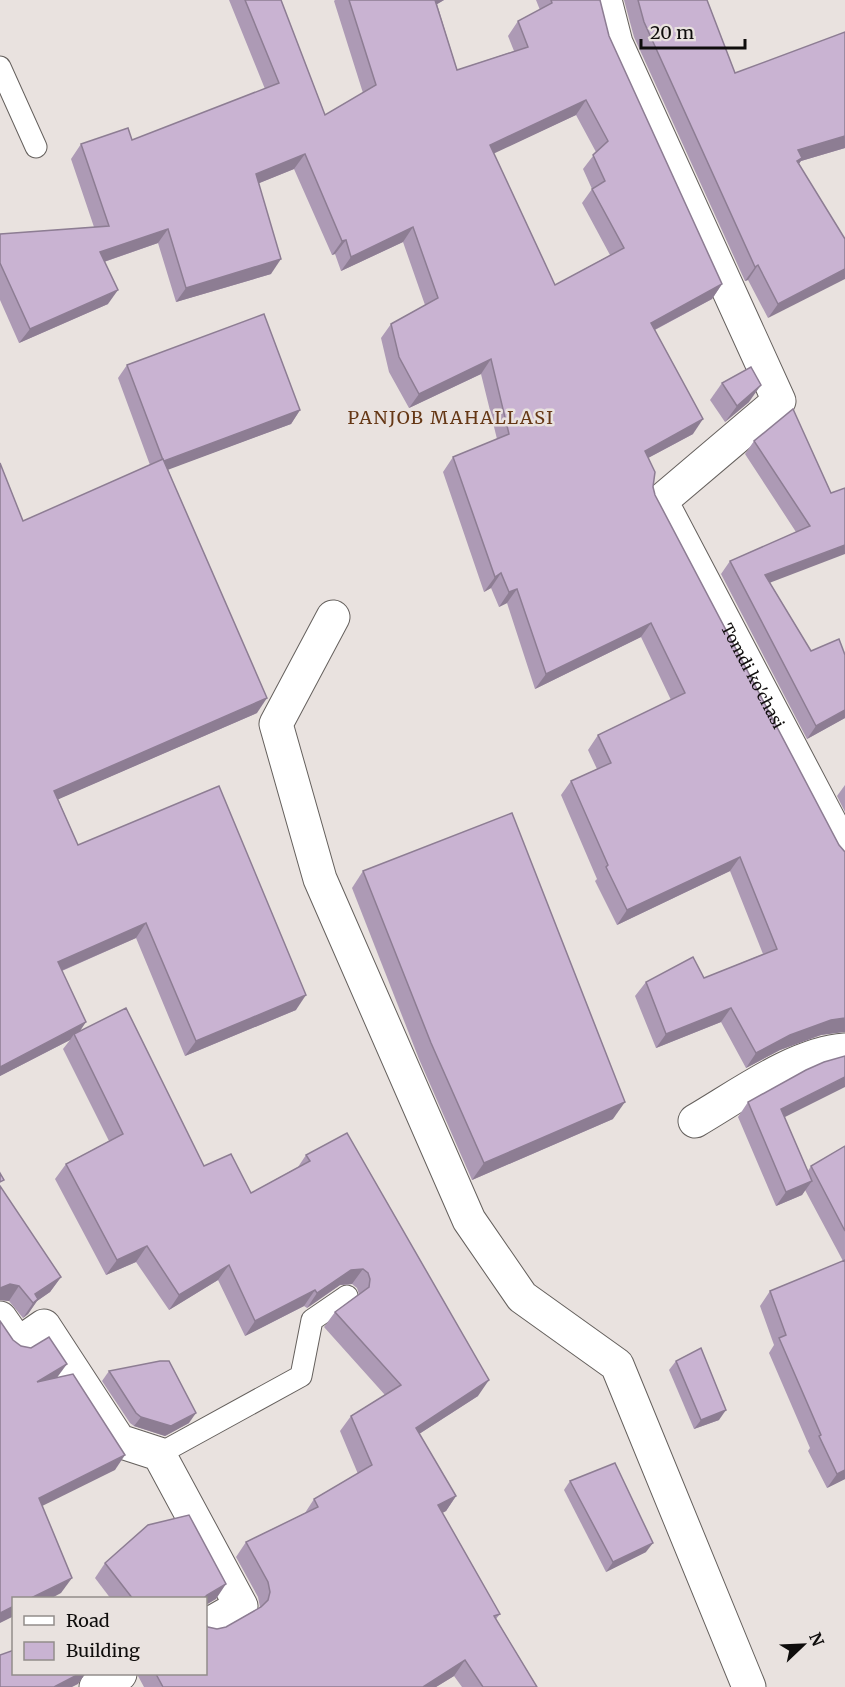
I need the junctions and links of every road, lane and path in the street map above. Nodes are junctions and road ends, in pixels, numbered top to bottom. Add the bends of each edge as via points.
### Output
1 (605, 0) edge
2 (0, 67) edge
3 (36, 147) dead end
4 (333, 617) dead end
5 (845, 850) edge
6 (845, 1050) edge
7 (695, 1121) dead end
8 (347, 1296) edge
9 (0, 1318) edge
10 (159, 1454) junction
11 (207, 1625) edge
12 (118, 1675) edge
13 (96, 1687) edge
14 (748, 1687) edge

1 - 5 street, Tomdi ko'chasi via 616,43 779,401 661,501
2 - 3 lane
4 - 14 street via 276,724 320,879 469,1220 522,1297 617,1365
6 - 7 street via 793,1064
8 - 10 lane via 312,1320 301,1376
9 - 10 street via 18,1344 44,1326 119,1442
10 - 11 street via 241,1606
12 - 13 street

